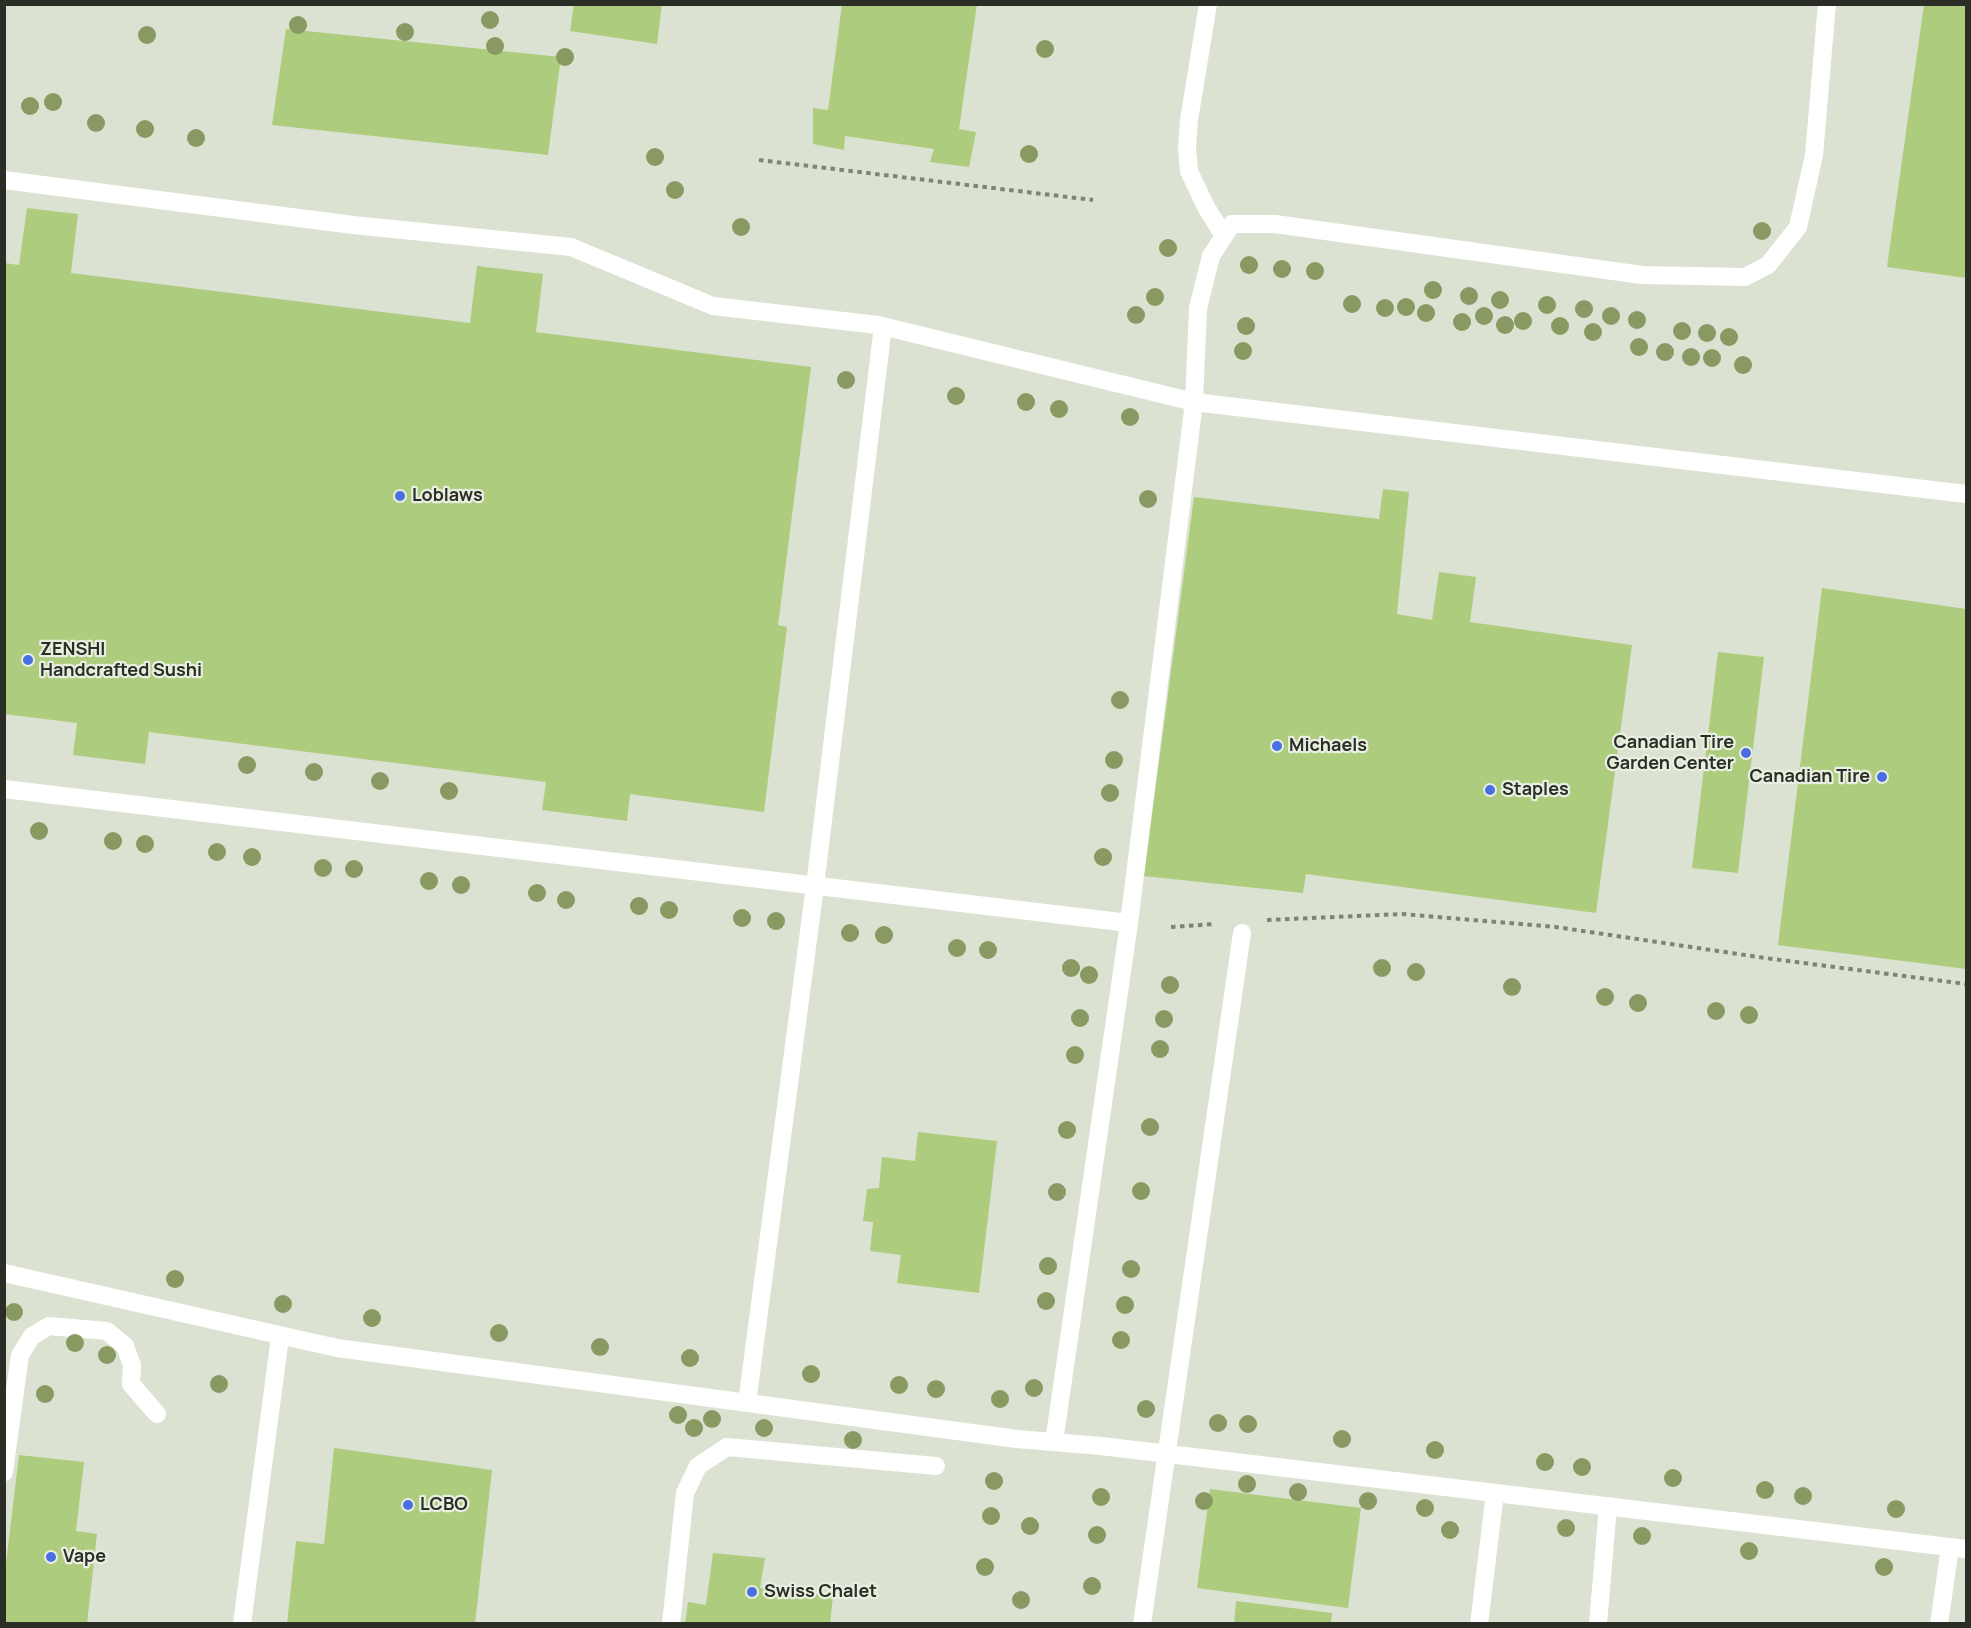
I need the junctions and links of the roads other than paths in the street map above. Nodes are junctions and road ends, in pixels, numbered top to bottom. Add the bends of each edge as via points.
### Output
1 (1208, 4) edge
2 (1827, 4) edge
3 (4, 180) edge
4 (1224, 236) junction
5 (884, 326) junction
6 (1194, 402) junction
7 (1966, 494) edge
8 (4, 789) edge
9 (815, 886) junction
10 (1129, 923) junction
11 (1242, 933) dead end
12 (4, 1273) edge
13 (280, 1337) junction
14 (747, 1403) junction
15 (157, 1414) dead end
16 (1054, 1442) junction
17 (1166, 1454) junction
18 (936, 1466) dead end
19 (4, 1472) edge
20 (1495, 1493) junction
21 (1608, 1506) junction
22 (1958, 1547) edge
23 (242, 1623) edge
24 (671, 1623) edge
25 (1142, 1623) edge
26 (1479, 1623) edge
27 (1598, 1623) edge
28 (1939, 1623) edge

1 - 4 lane via 1187,148 1189,171
2 - 4 lane via 1814,155 1798,227 1768,265 1745,277 1642,275 1275,224 1232,224
3 - 5 lane via 353,225 571,247 713,306
4 - 6 lane via 1211,256 1198,308
5 - 6 lane
5 - 9 lane
6 - 7 lane
6 - 10 lane
8 - 9 lane
9 - 10 lane
9 - 14 lane
10 - 16 lane
11 - 17 lane
12 - 13 lane
13 - 14 lane
13 - 23 lane
14 - 16 lane
15 - 19 lane via 131,1384 132,1365 125,1346 107,1331 49,1326 32,1336 20,1355
16 - 17 lane
17 - 20 lane
17 - 25 lane
18 - 24 lane via 727,1447 698,1466 685,1493
20 - 21 lane
20 - 26 lane
21 - 22 lane
21 - 27 lane
22 - 28 lane

